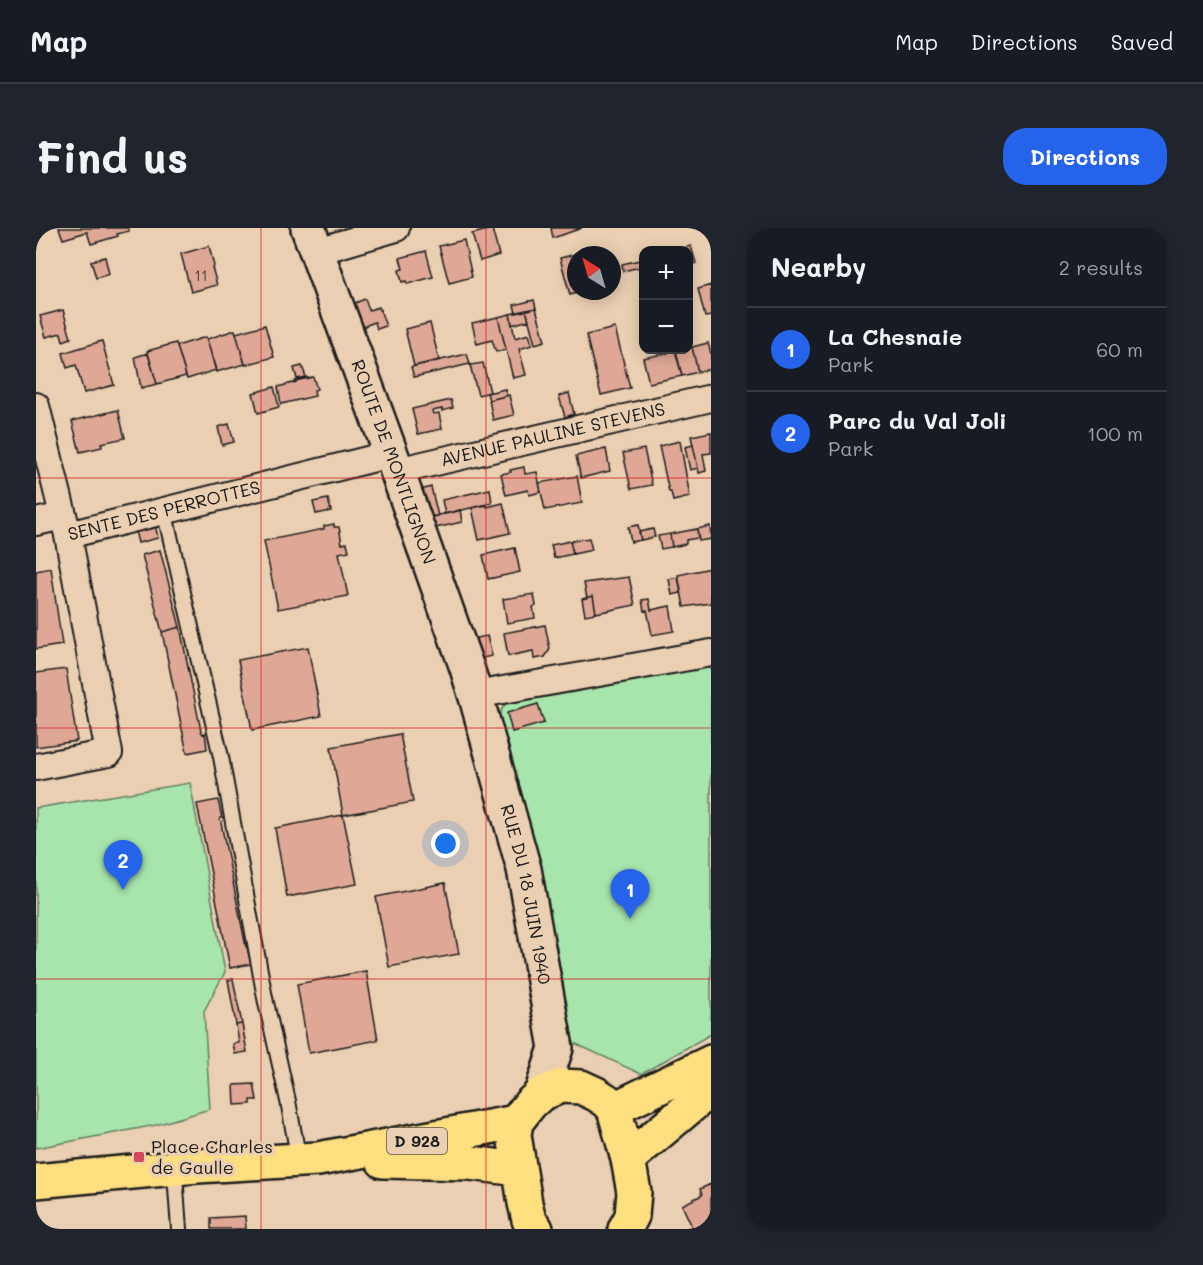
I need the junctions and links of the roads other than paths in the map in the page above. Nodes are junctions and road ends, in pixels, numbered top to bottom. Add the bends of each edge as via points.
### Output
1 (396, 228) edge
2 (313, 239) edge
3 (711, 398) edge
4 (36, 406) edge
5 (394, 462) junction
6 (164, 510) junction
7 (36, 522) edge
8 (65, 525) junction
9 (711, 653) edge
10 (476, 697) junction
11 (36, 767) edge
12 (556, 1048) junction
13 (711, 1062) edge
14 (581, 1088) junction
15 (711, 1089) edge
16 (541, 1094) junction
17 (614, 1109) junction
18 (516, 1122) junction
19 (628, 1159) junction
20 (308, 1160) junction
21 (173, 1168) junction
22 (519, 1169) junction
23 (36, 1181) edge
24 (179, 1229) edge
25 (536, 1229) edge
26 (625, 1229) edge

1 - 2 street
2 - 5 main road, ROUTE DE MONTLIGNON
3 - 5 street, AVENUE PAULINE STEVENS
4 - 8 street, SENTE DES PERROTTES
5 - 6 street, SENTE DES PERROTTES
5 - 10 main road, ROUTE DE MONTLIGNON
6 - 8 street, SENTE DES PERROTTES
6 - 20 lane via 221,757 265,998 288,1101
7 - 8 street
8 - 11 street via 109,753
9 - 10 street
10 - 12 main road, RUE DU 18 JUIN 1940 via 524,869
12 - 14 main road
12 - 16 main road, RUE DU 18 JUIN 1940
13 - 17 main road
14 - 16 main road via 561,1086
14 - 17 main road
15 - 19 main road
16 - 18 main road
17 - 19 main road
18 - 20 main road, D 928
18 - 22 main road
19 - 26 main road via 634,1192 632,1216
20 - 21 main road, D 928
20 - 22 main road, D 928 via 470,1163
21 - 23 main road, D 928
21 - 24 lane
22 - 25 main road via 525,1203

